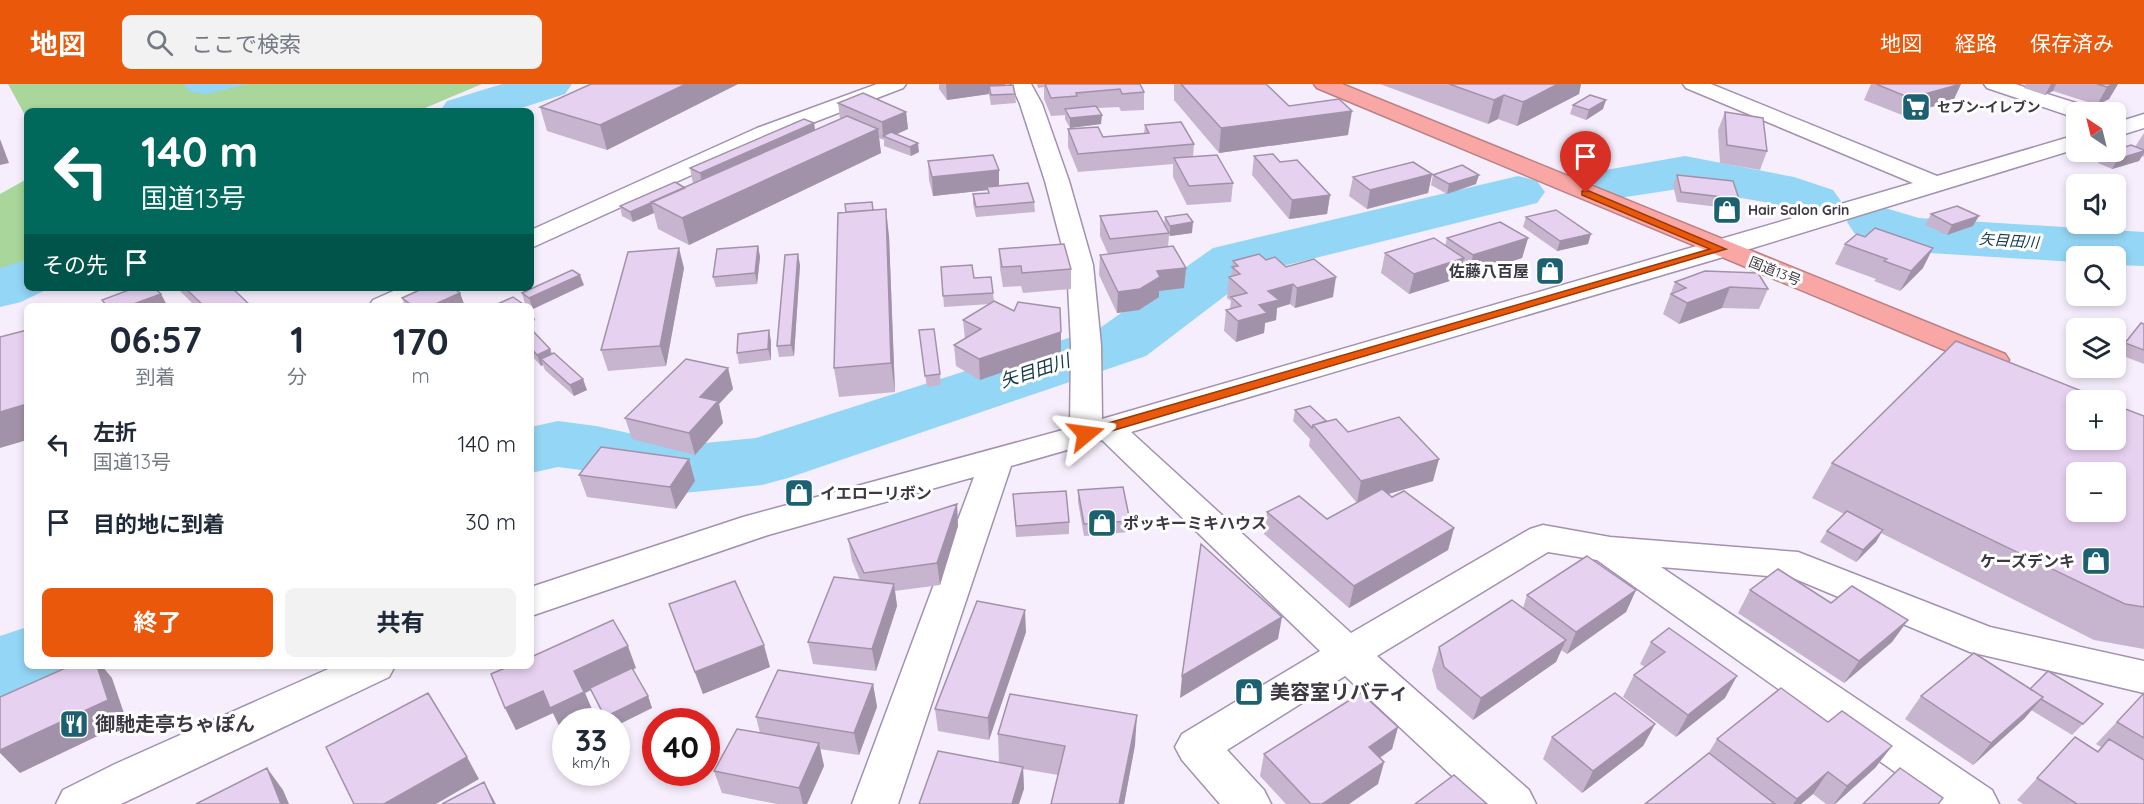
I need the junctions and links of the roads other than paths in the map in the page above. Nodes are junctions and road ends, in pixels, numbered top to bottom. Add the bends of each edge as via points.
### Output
1 (896, 84) edge
2 (1021, 84) edge
3 (1324, 84) edge
4 (1693, 84) edge
5 (1994, 84) edge
6 (2066, 107) edge
7 (2066, 145) edge
8 (1935, 184) junction
9 (534, 239) edge
10 (1721, 249) junction
11 (416, 291) edge
12 (390, 303) edge
13 (2016, 369) edge
14 (1097, 431) junction
15 (997, 459) junction
16 (1607, 549) junction
17 (534, 601) edge
18 (1348, 654) junction
19 (368, 669) edge
20 (2144, 677) edge
21 (79, 804) edge
22 (875, 804) edge
23 (1248, 804) edge
24 (1513, 804) edge
25 (1976, 804) edge

1 - 9 street via 765,133
2 - 14 street via 1057,181 1080,265 1086,358
3 - 10 highway, 国道13号
4 - 8 street
5 - 6 street
7 - 8 street
8 - 10 street
10 - 13 highway, 国道13号
10 - 14 street
11 - 12 street
14 - 15 street
14 - 18 street
15 - 17 street via 756,526
15 - 22 street
16 - 18 street via 1543,538
16 - 20 street via 1798,565 1984,641
16 - 25 street
18 - 23 street via 1197,747
18 - 24 street
19 - 21 street

